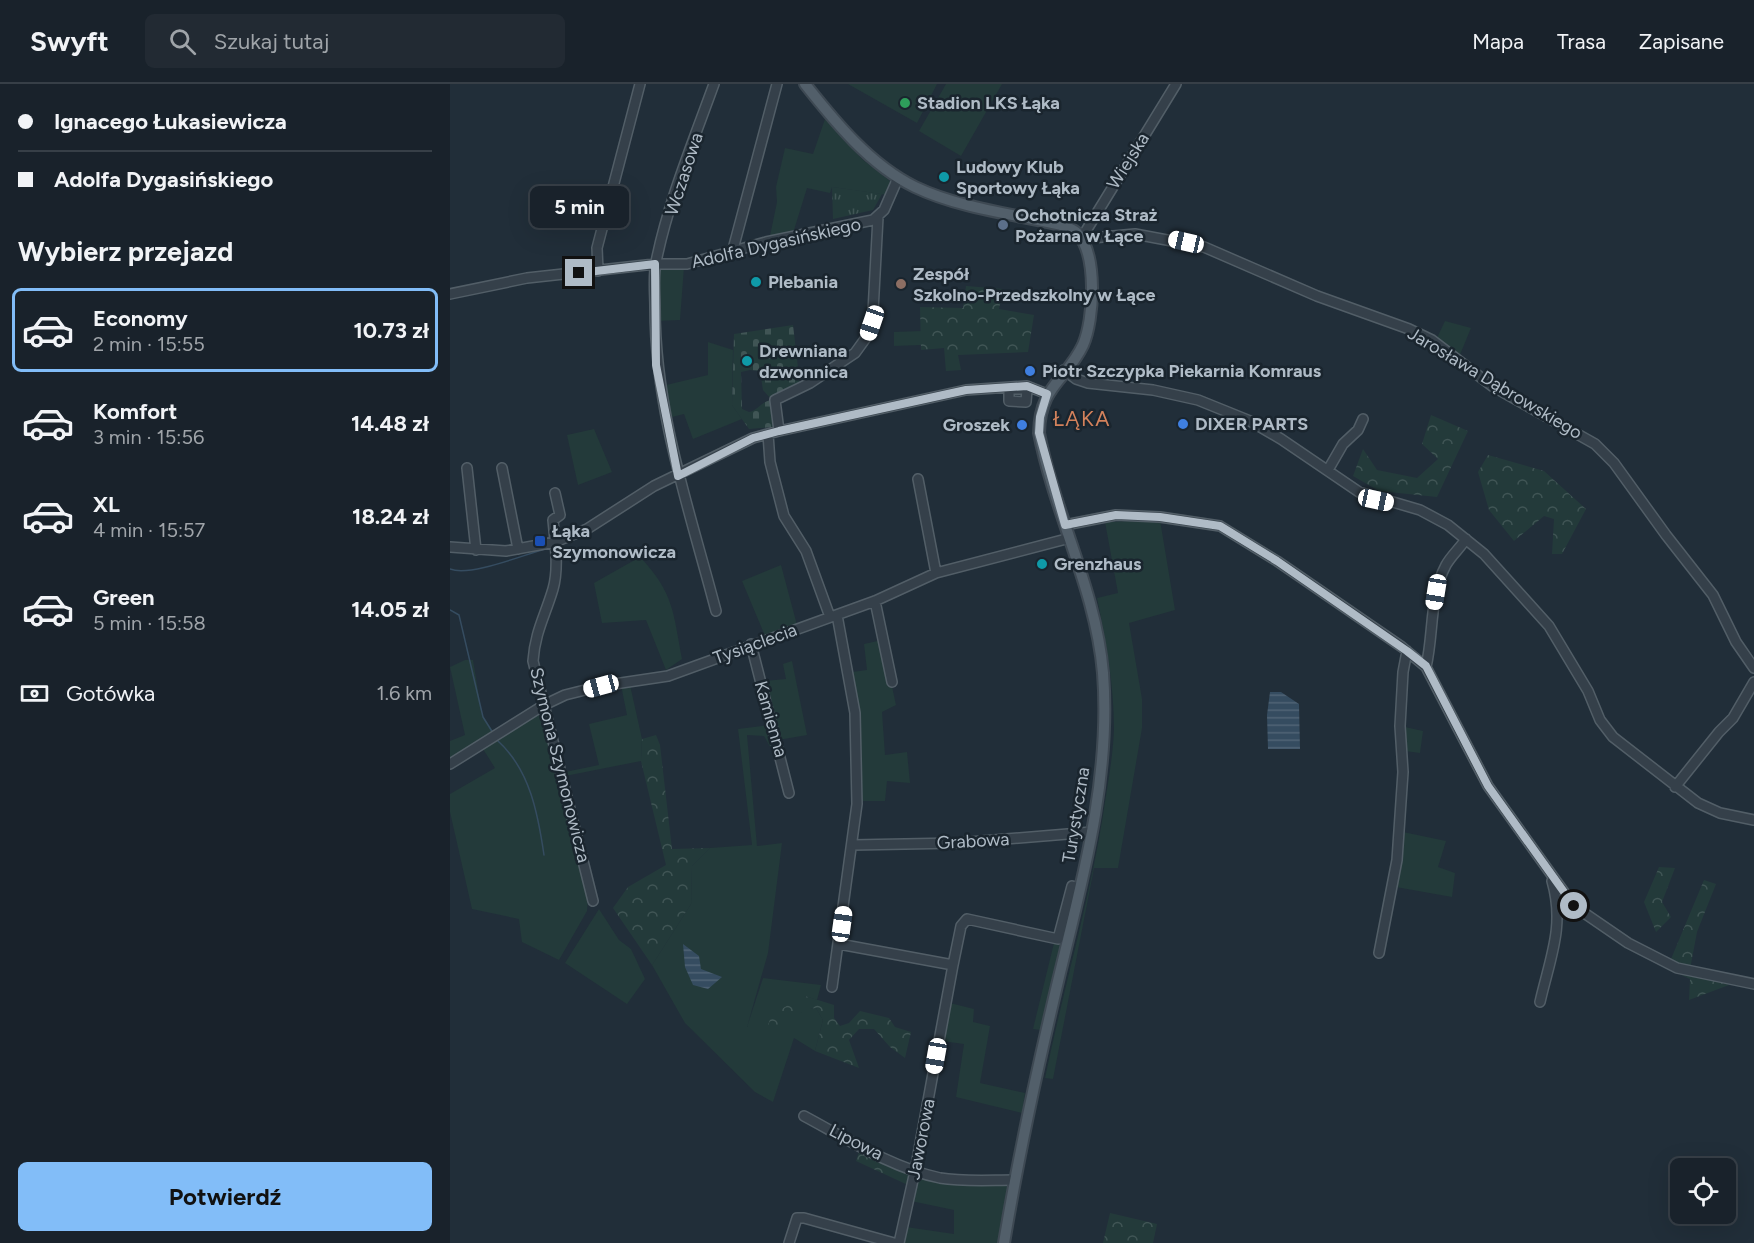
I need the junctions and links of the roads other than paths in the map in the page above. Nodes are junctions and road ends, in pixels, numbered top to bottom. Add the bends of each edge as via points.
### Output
1 (640, 84) edge
2 (714, 84) edge
3 (777, 84) edge
4 (805, 84) edge
5 (1176, 84) edge
6 (898, 178) junction
7 (878, 217) junction
8 (1081, 238) junction
9 (732, 252) junction
10 (655, 264) junction
11 (598, 270) junction
12 (450, 294) edge
13 (1064, 370) junction
14 (1047, 394) junction
15 (1363, 419) dead end
16 (779, 431) junction
17 (768, 434) junction
18 (467, 468) dead end
19 (502, 468) dead end
20 (1328, 470) junction
21 (678, 476) junction
22 (918, 479) dead end
23 (555, 493) dead end
24 (1065, 525) junction
25 (1070, 538) junction
26 (1466, 539) junction
27 (555, 542) junction
28 (450, 547) edge
29 (518, 549) junction
30 (476, 550) junction
31 (936, 573) junction
32 (875, 601) junction
33 (716, 611) dead end
34 (834, 616) junction
35 (751, 644) junction
36 (1407, 651) junction
37 (1426, 666) junction
38 (1754, 668) edge
39 (892, 682) dead end
40 (1754, 682) edge
41 (544, 705) junction
42 (450, 764) edge
43 (1675, 788) junction
44 (789, 794) dead end
45 (1754, 820) edge
46 (1092, 832) junction
47 (853, 845) junction
48 (1550, 876) junction
49 (1080, 888) junction
50 (593, 901) dead end
51 (839, 944) junction
52 (1379, 953) dead end
53 (953, 964) junction
54 (1754, 984) edge
55 (832, 987) dead end
56 (1540, 1002) dead end
57 (804, 1116) dead end
58 (915, 1171) junction
59 (1014, 1180) junction
60 (789, 1243) edge
61 (897, 1243) edge
62 (1004, 1243) edge

1 - 11 street via 597,248
2 - 10 street, Wczasowa
3 - 9 street
4 - 6 main road via 847,133
5 - 8 street, Wiejska
6 - 7 street, Adolfa Dygasińskiego
6 - 8 main road via 944,198 1061,225
7 - 9 street, Adolfa Dygasińskiego
7 - 16 street via 873,312 868,335 855,352 775,400
8 - 13 main road via 1089,259 1088,328 1082,347
8 - 38 street, Jarosława Dąbrowskiego via 1135,234 1204,246 1317,296 1432,340 1492,386 1595,444 1713,595
9 - 10 street, Adolfa Dygasińskiego via 687,264
10 - 11 street, Adolfa Dygasińskiego
10 - 21 street, Wczasowa via 656,365
11 - 12 street, Adolfa Dygasińskiego via 527,278
13 - 14 main road
13 - 20 street via 1088,382 1198,400 1250,421
14 - 16 street via 1027,386 966,390
14 - 24 main road, Turystyczna via 1039,433
15 - 20 street
16 - 17 street
17 - 21 street
17 - 34 street via 770,462 784,516 806,551
18 - 30 street
19 - 29 street
20 - 26 street via 1359,492 1420,510
21 - 27 street via 654,486 587,529
21 - 33 street, Wczasowa
22 - 31 street
23 - 27 street, Szymona Szymonowicza via 560,515 554,520
24 - 25 main road, Turystyczna
24 - 36 street via 1116,515 1220,526
25 - 31 street, Tysiąclecia
25 - 46 main road, Turystyczna via 1094,617 1102,672 1103,750
26 - 37 street via 1446,564 1436,592
26 - 43 street via 1500,570 1549,626 1613,737
27 - 29 street
27 - 41 street, Szymona Szymonowicza via 553,588 534,639 533,660
28 - 30 street
29 - 30 street
31 - 32 street, Tysiąclecia
32 - 34 street, Tysiąclecia
32 - 39 street
34 - 35 street, Tysiąclecia
34 - 47 street via 855,713 858,804
35 - 41 street, Tysiąclecia via 668,676 601,686
35 - 44 street, Kamienna
36 - 37 street
36 - 52 street via 1400,726 1403,772 1398,849
37 - 48 street via 1478,768
40 - 43 street via 1733,718
41 - 42 street, Tysiąclecia
41 - 50 street, Szymona Szymonowicza
43 - 45 street via 1720,813
46 - 47 street, Grabowa via 957,843
46 - 49 main road, Turystyczna
47 - 51 street
48 - 54 street via 1574,906 1628,943 1677,968
48 - 56 street via 1559,905 1559,922
49 - 53 street, Jaworowa via 1072,886 1058,939 967,919 961,926
49 - 59 main road, Turystyczna
51 - 53 street
51 - 55 street
53 - 58 street, Jaworowa
57 - 58 street, Lipowa
58 - 59 street, Lipowa via 941,1178
58 - 61 street, Jaworowa
59 - 62 main road, Turystyczna
60 - 61 street, Jaworowa via 797,1218

